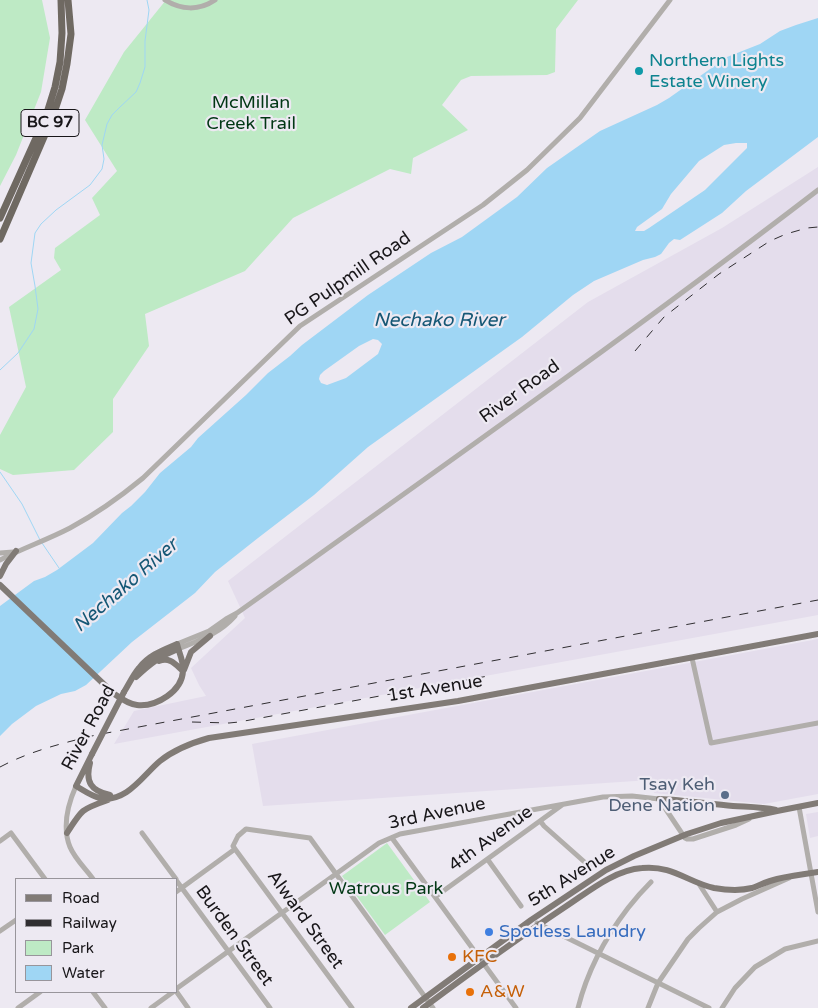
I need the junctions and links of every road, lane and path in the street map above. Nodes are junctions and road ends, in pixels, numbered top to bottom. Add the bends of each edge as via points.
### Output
1 (61, 0) edge
2 (68, 0) edge
3 (165, 0) edge
4 (215, 0) edge
5 (670, 0) edge
6 (818, 190) edge
7 (0, 218) edge
8 (0, 239) edge
9 (16, 551) junction
10 (0, 553) edge
11 (0, 560) edge
12 (0, 576) edge
13 (2, 587) edge
14 (237, 614) junction
15 (818, 634) edge
16 (210, 636) junction
17 (177, 647) junction
18 (692, 658) junction
19 (183, 671) junction
20 (142, 672) junction
21 (130, 684) junction
22 (818, 723) edge
23 (92, 754) junction
24 (76, 786) junction
25 (116, 796) junction
26 (659, 799) junction
27 (565, 804) junction
28 (818, 804) edge
29 (799, 807) junction
30 (778, 811) junction
31 (541, 822) junction
32 (66, 833) junction
33 (142, 833) dead end
34 (683, 836) junction
35 (392, 838) junction
36 (0, 841) edge
37 (235, 849) junction
38 (488, 860) junction
39 (589, 866) dead end
40 (818, 872) edge
41 (811, 873) junction
42 (336, 874) junction
43 (793, 876) junction
44 (44, 878) edge
45 (92, 878) edge
46 (175, 878) edge
47 (651, 882) dead end
48 (178, 883) edge
49 (699, 884) junction
50 (182, 888) junction
51 (178, 891) edge
52 (435, 897) junction
53 (521, 906) dead end
54 (717, 912) junction
55 (818, 912) edge
56 (282, 913) junction
57 (531, 920) junction
58 (15, 921) edge
59 (539, 924) junction
60 (0, 931) edge
61 (818, 941) edge
62 (229, 952) junction
63 (599, 954) junction
64 (481, 961) junction
65 (658, 983) junction
66 (178, 989) edge
67 (39, 993) edge
68 (94, 993) edge
69 (172, 993) edge
70 (177, 993) edge
71 (430, 1003) edge
72 (18, 1008) edge
73 (105, 1008) edge
74 (151, 1008) edge
75 (188, 1008) edge
76 (270, 1008) edge
77 (352, 1008) edge
78 (411, 1008) edge
79 (423, 1008) edge
80 (516, 1008) edge
81 (578, 1008) edge
82 (648, 1008) edge
83 (709, 1008) edge
84 (722, 1008) edge

1 - 7 highway, BC 97 via 62,33 55,87 46,116
2 - 8 highway, BC 97 via 71,34 62,89
3 - 4 street via 193,9
5 - 9 street, PG Pulpmill Road via 580,118 527,170 483,205 300,326 125,493 70,528
6 - 14 street, River Road via 525,407
9 - 10 street
9 - 11 street
9 - 12 main road
13 - 19 main road via 113,693 126,701 137,705 150,704 169,695 181,680
14 - 16 street, River Road
14 - 17 street, River Road
15 - 18 main road, 1st Avenue
16 - 17 street, River Road
16 - 19 main road via 191,652
17 - 19 main road
17 - 20 main road, River Road
17 - 21 main road, River Road via 161,650 147,660 138,668
18 - 22 street via 711,743
18 - 25 main road, 1st Avenue via 458,701 209,738 174,751 131,789
19 - 20 main road via 165,659
20 - 21 main road, River Road
21 - 23 main road, River Road, bridge
23 - 24 main road, River Road
23 - 25 main road via 89,781 103,794
24 - 25 main road via 100,798
24 - 32 street via 70,799
25 - 32 main road, 1st Avenue via 84,809
26 - 27 street, 3rd Avenue via 617,796
26 - 30 main road
26 - 34 street
27 - 31 street, 4th Avenue
27 - 35 street, 3rd Avenue
28 - 29 main road
29 - 30 main road
29 - 41 street
30 - 34 main road, 5th Avenue via 721,823
31 - 38 street, 4th Avenue
31 - 39 street
32 - 45 street via 70,847
33 - 46 street, Burden Street
34 - 57 main road, 5th Avenue via 606,870
35 - 42 street, 3rd Avenue via 379,843
35 - 52 street
36 - 44 street via 11,834
37 - 42 street via 233,846 238,836 246,829 310,838
37 - 50 street
37 - 56 street, Alward Street
38 - 52 street, 4th Avenue
38 - 53 street
40 - 41 main road
41 - 43 main road
41 - 55 street
42 - 56 street, 3rd Avenue
42 - 71 street
43 - 49 main road via 744,890
43 - 54 street
47 - 63 street via 628,908
48 - 50 street, Burden Street
49 - 54 street
49 - 59 main road, 5th Avenue via 664,869 631,869
50 - 51 street
50 - 62 street, Burden Street
52 - 64 street
54 - 65 street via 688,939
56 - 62 street, 3rd Avenue
56 - 77 street, Alward Street
57 - 59 street
57 - 64 main road, 5th Avenue
58 - 60 street
59 - 63 street
59 - 64 main road, 5th Avenue
61 - 84 street via 785,950 755,967
62 - 66 street, 3rd Avenue
62 - 76 street, Burden Street
63 - 65 street
63 - 81 street via 586,980
64 - 71 main road, 5th Avenue
64 - 80 street
65 - 82 street
65 - 83 street
67 - 72 street
68 - 73 street
69 - 74 street, 3rd Avenue
70 - 75 street
71 - 78 main road, 5th Avenue
71 - 79 main road, 5th Avenue

